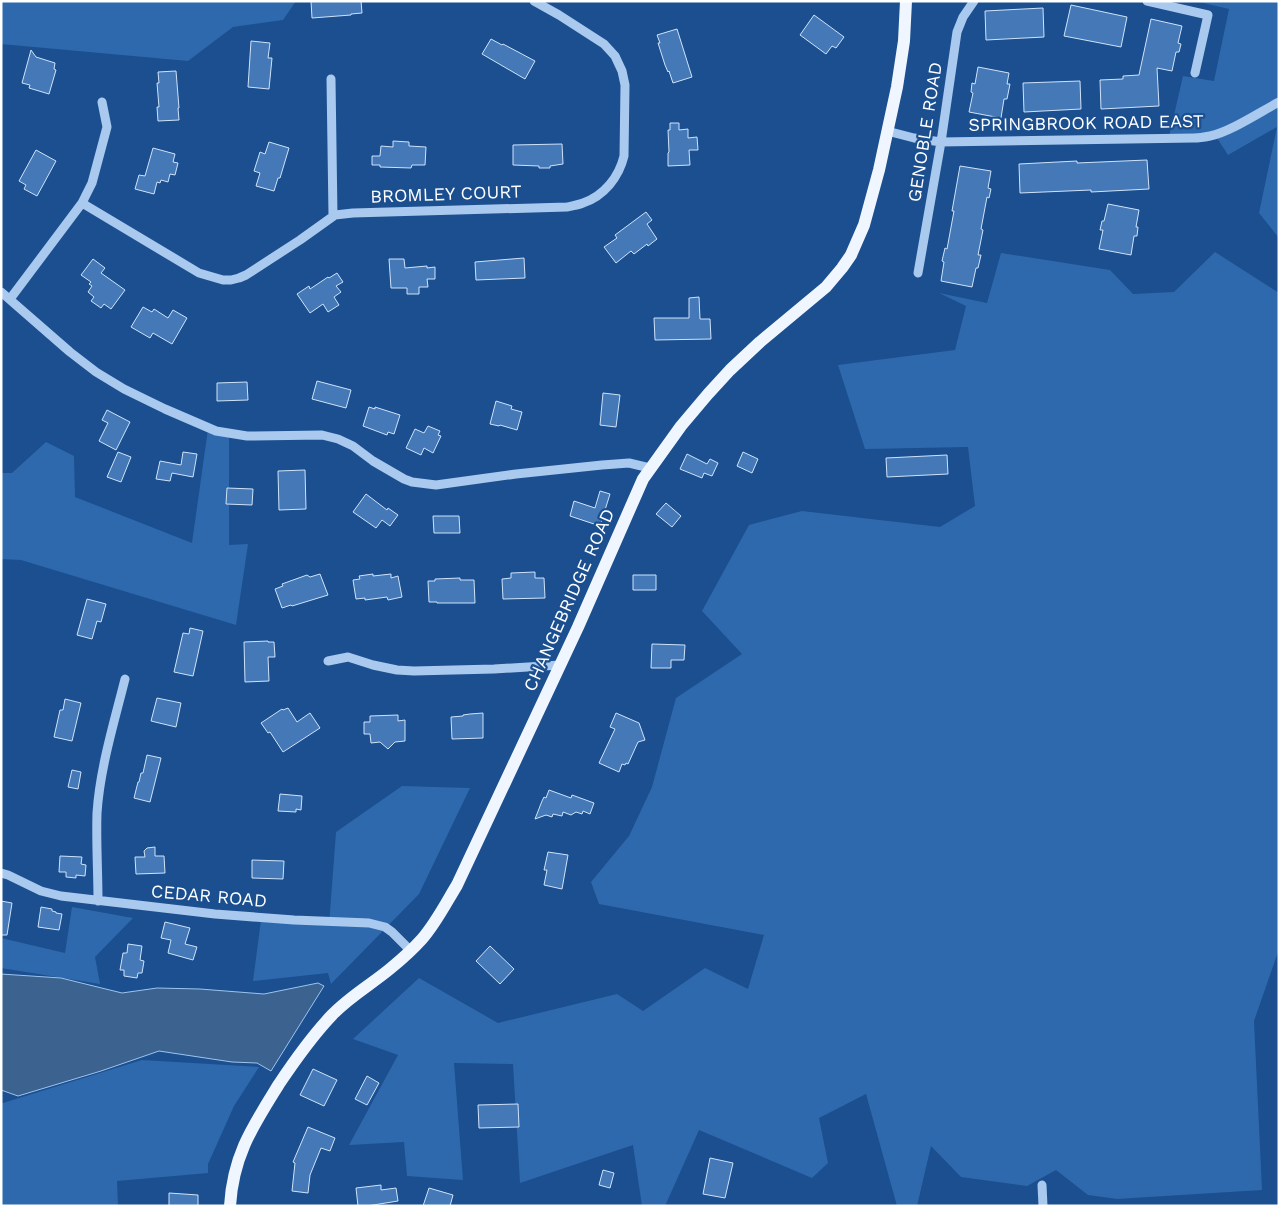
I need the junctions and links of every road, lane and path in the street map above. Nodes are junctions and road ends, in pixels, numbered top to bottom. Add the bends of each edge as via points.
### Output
1 (534, 1) edge
2 (906, 1) edge
3 (974, 1) edge
4 (1147, 1) edge
5 (1195, 73) dead end
6 (331, 80) dead end
7 (102, 102) dead end
8 (1279, 102) edge
9 (887, 131) junction
10 (941, 142) junction
11 (82, 203) junction
12 (333, 216) junction
13 (918, 272) dead end
14 (1, 292) edge
15 (10, 299) junction
16 (650, 468) junction
17 (328, 661) dead end
18 (560, 665) junction
19 (125, 679) dead end
20 (1, 873) edge
21 (98, 901) junction
22 (410, 950) junction
23 (1042, 1185) dead end
24 (230, 1206) edge
25 (1043, 1206) edge

1 - 12 street, BROMLEY COURT via 604,44 619,63 624,85 624,156 610,185 590,200 567,207 363,212
2 - 9 main road, CHANGEBRIDGE ROAD via 904,41
3 - 10 street, GENOBLE ROAD via 958,32
4 - 5 street via 1208,15
6 - 12 street
7 - 11 street via 107,127 92,183
8 - 10 street, SPRINGBROOK ROAD EAST via 1231,128 1194,138
9 - 10 street, SPRINGBROOK ROAD EAST
9 - 16 main road, CHANGEBRIDGE ROAD via 864,225 842,268 826,287 730,370 681,426
10 - 13 street, GENOBLE ROAD
11 - 12 street, BROMLEY COURT via 199,273 223,280 246,275
11 - 15 street
14 - 15 street
15 - 16 street via 96,372 124,389 216,431 248,436 322,435 353,446 404,479 436,485 602,465 629,463
16 - 18 main road, CHANGEBRIDGE ROAD
17 - 18 street via 348,657 373,665 414,671
18 - 22 main road, CHANGEBRIDGE ROAD via 457,885 422,939
19 - 21 street via 101,781 97,814
20 - 21 street, CEDAR ROAD via 40,891
21 - 22 street, CEDAR ROAD via 215,914 369,923 385,927
22 - 24 main road, CHANGEBRIDGE ROAD via 332,1014 291,1066 254,1123 244,1145 236,1168
23 - 25 street

